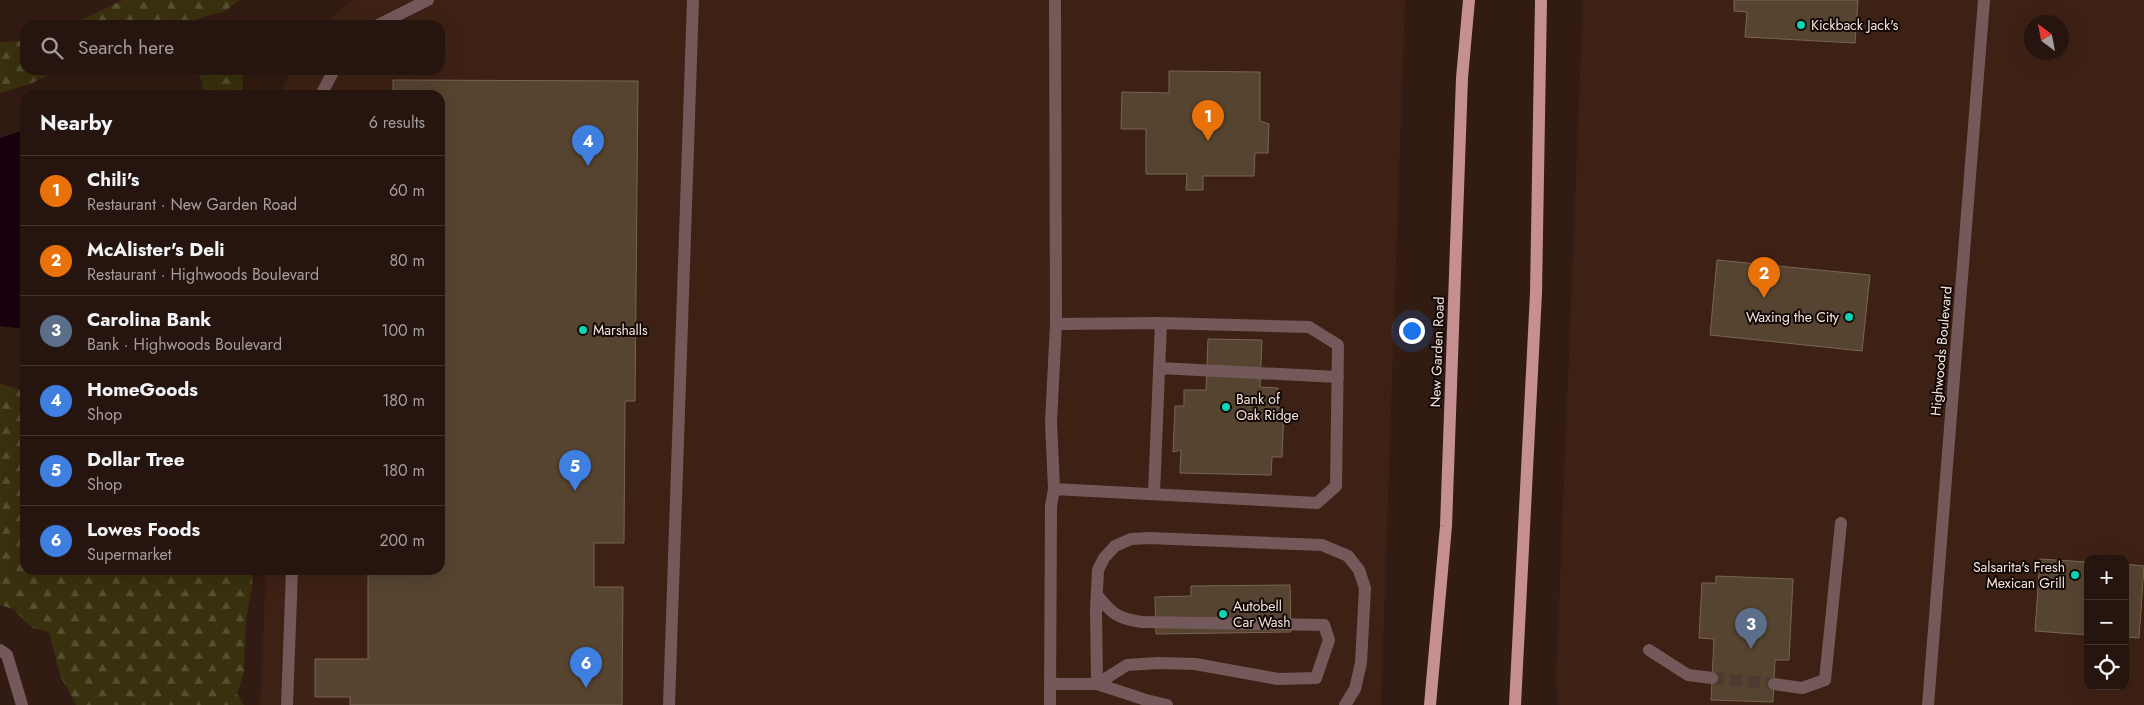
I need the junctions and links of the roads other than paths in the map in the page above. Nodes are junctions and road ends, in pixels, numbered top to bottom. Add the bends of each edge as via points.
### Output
1 (428, 0) edge
2 (693, 0) edge
3 (1055, 0) edge
4 (1469, 0) edge
5 (1541, 0) edge
6 (1984, 0) edge
7 (388, 20) edge
8 (331, 75) edge
9 (324, 90) edge
10 (1161, 323) junction
11 (1056, 324) junction
12 (1159, 368) junction
13 (1338, 377) junction
14 (1054, 488) junction
15 (1154, 493) junction
16 (1841, 524) dead end
17 (292, 575) edge
18 (1097, 595) junction
19 (0, 650) edge
20 (1649, 650) dead end
21 (1712, 678) tunnel mouth
22 (1050, 684) junction
23 (1097, 684) junction
24 (1774, 684) tunnel mouth
25 (22, 705) edge
26 (287, 705) edge
27 (669, 705) edge
28 (1050, 705) edge
29 (1167, 705) edge
30 (1345, 705) edge
31 (1430, 705) edge
32 (1515, 705) edge
33 (1928, 705) edge

1 - 7 street
2 - 27 street
3 - 11 street
4 - 31 main road, New Garden Road via 1462,78 1446,526
5 - 32 main road via 1536,293
6 - 33 street, Highwoods Boulevard
8 - 9 street
10 - 11 street
10 - 12 street
10 - 13 street via 1309,327 1338,345
11 - 14 street via 1051,422
12 - 13 street
12 - 15 street
13 - 15 street via 1336,486 1317,503
14 - 15 street
14 - 22 street
16 - 24 street via 1825,680 1802,688
17 - 26 street
18 - 23 street
18 - 23 street via 1110,611 1126,620 1324,625 1330,640 1316,678 1278,680 1195,664 1158,664 1128,665
18 - 30 street via 1098,570 1104,558 1115,546 1131,539 1322,545 1348,556 1359,570 1365,588 1361,663 1355,689
19 - 25 street via 7,654
20 - 21 street via 1688,675
22 - 23 street
22 - 28 street
23 - 29 street

